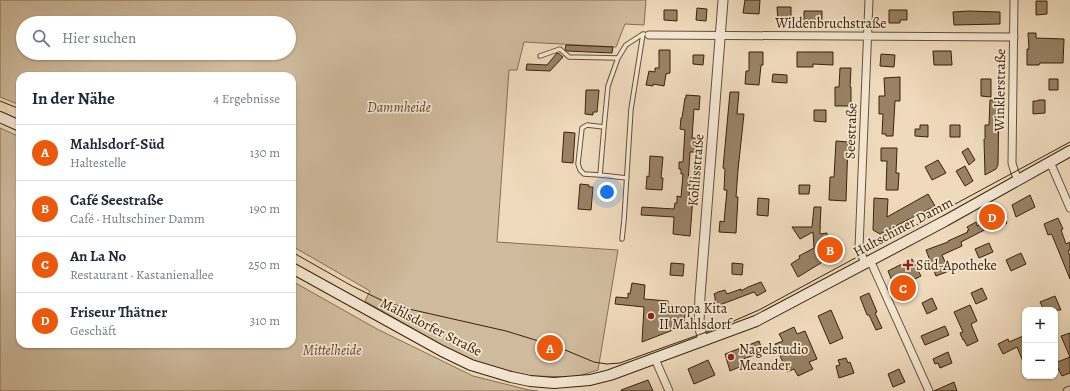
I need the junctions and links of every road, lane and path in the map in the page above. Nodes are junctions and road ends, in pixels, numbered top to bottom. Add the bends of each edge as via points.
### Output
1 (723, 0) edge
2 (869, 0) edge
3 (1014, 0) edge
4 (646, 35) junction
5 (721, 36) junction
6 (868, 36) junction
7 (1014, 37) junction
8 (540, 56) dead end
9 (618, 58) junction
10 (0, 117) edge
11 (16, 124) edge
12 (604, 127) junction
13 (1070, 151) edge
14 (1050, 162) junction
15 (600, 175) junction
16 (627, 178) junction
17 (1018, 180) junction
18 (1070, 208) edge
19 (622, 239) dead end
20 (868, 261) junction
21 (296, 270) edge
22 (703, 341) junction
23 (655, 359) junction
24 (590, 380) joint
25 (1070, 390) edge
26 (668, 391) edge
27 (929, 391) edge
28 (1067, 391) edge

1 - 5 street, Kohlisstraße
2 - 6 street, Seestraße
3 - 7 street, Winklerstraße
4 - 5 street, Wildenbruchstraße
4 - 9 lane via 626,45
4 - 16 lane via 631,109
5 - 6 street, Wildenbruchstraße
5 - 22 street, Kohlisstraße via 700,296 699,324
6 - 7 street, Wildenbruchstraße
6 - 20 street, Seestraße via 859,248
7 - 17 street, Winklerstraße via 1012,163
8 - 9 lane via 560,49 569,57
9 - 12 lane via 608,86
10 - 11 main road
12 - 15 lane
12 - 15 lane via 587,125 582,128 578,164 584,174
13 - 14 main road, Hultschiner Damm
14 - 17 main road, Hultschiner Damm
14 - 18 street
15 - 16 lane
16 - 19 lane
17 - 20 main road, Hultschiner Damm
20 - 22 main road, Hultschiner Damm via 756,321
20 - 27 street, Seestraße
21 - 24 main road, Mahlsdorfer Straße via 471,365 530,381 554,383
22 - 23 main road, Hultschiner Damm
23 - 24 main road, Hultschiner Damm
23 - 26 street
25 - 28 street

